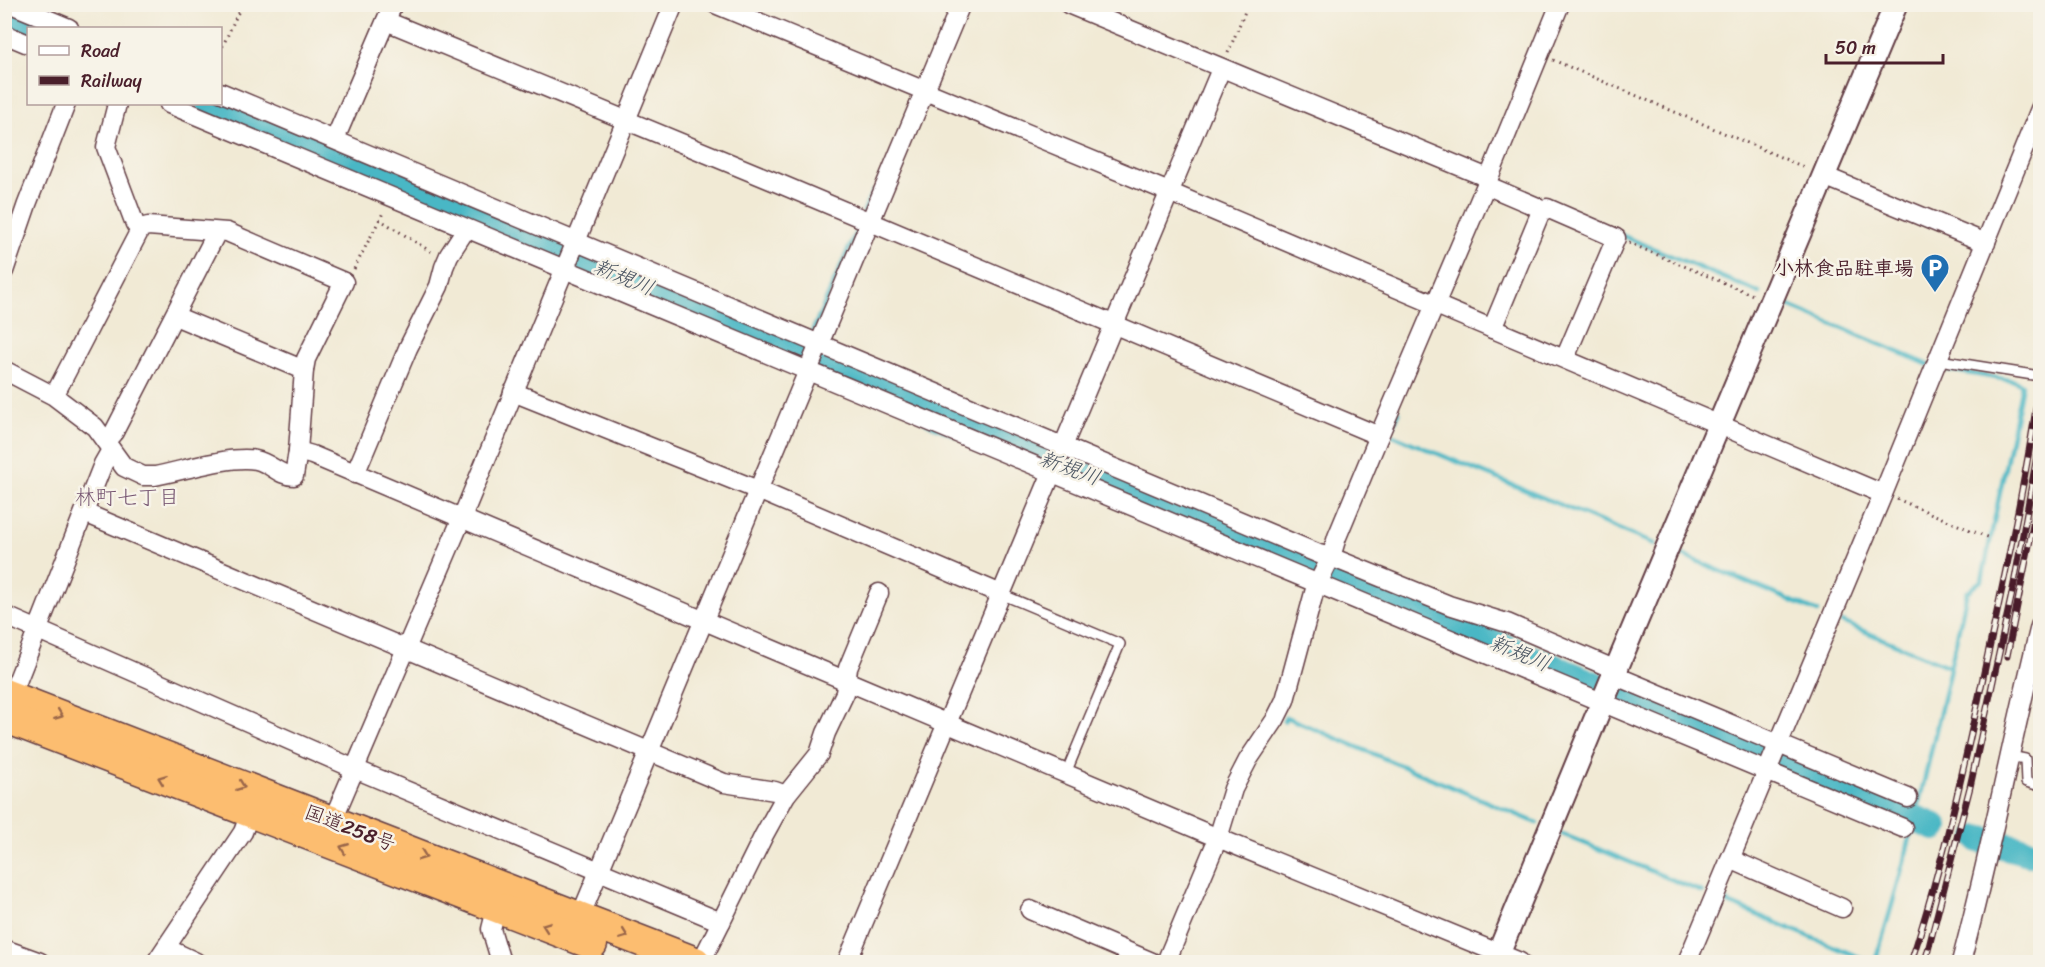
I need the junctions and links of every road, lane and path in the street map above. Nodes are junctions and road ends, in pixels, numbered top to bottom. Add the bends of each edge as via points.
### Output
1 (11, 4) edge
2 (242, 4) edge
3 (674, 4) edge
4 (715, 4) edge
5 (961, 4) edge
6 (1068, 4) edge
7 (1248, 4) edge
8 (1560, 4) edge
9 (1896, 4) edge
10 (390, 13) edge
11 (67, 27) edge
12 (4, 34) edge
13 (27, 44) edge
14 (222, 48) edge
15 (1539, 54) junction
16 (1221, 69) junction
17 (925, 91) junction
18 (222, 93) edge
19 (66, 105) edge
20 (117, 105) edge
21 (171, 105) edge
22 (2040, 109) edge
23 (625, 120) junction
24 (335, 140) junction
25 (1824, 176) junction
26 (1487, 182) junction
27 (1169, 192) junction
28 (391, 197) junction
29 (1542, 209) junction
30 (379, 219) junction
31 (869, 222) junction
32 (141, 228) junction
33 (466, 229) junction
34 (217, 232) junction
35 (1616, 238) junction
36 (576, 243) junction
37 (1986, 243) junction
38 (446, 261) junction
39 (565, 268) junction
40 (4, 271) edge
41 (344, 282) junction
42 (1771, 303) junction
43 (1434, 304) junction
44 (175, 316) junction
45 (1113, 324) junction
46 (1492, 329) junction
47 (814, 342) junction
48 (1564, 358) junction
49 (1939, 360) junction
50 (4, 370) edge
51 (304, 370) junction
52 (808, 370) junction
53 (2033, 375) dead end
54 (513, 392) junction
55 (54, 396) junction
56 (1720, 425) junction
57 (1379, 436) junction
58 (108, 446) junction
59 (1062, 448) junction
60 (298, 452) junction
61 (355, 474) junction
62 (1052, 474) junction
63 (758, 490) junction
64 (1883, 494) junction
65 (85, 513) junction
66 (461, 520) junction
67 (1989, 538) dead end
68 (1330, 559) junction
69 (1319, 582) junction
70 (879, 592) dead end
71 (1001, 594) junction
72 (4, 615) edge
73 (706, 620) junction
74 (2040, 626) edge
75 (38, 630) junction
76 (405, 649) junction
77 (846, 681) junction
78 (1608, 688) junction
79 (7, 702) edge
80 (948, 723) junction
81 (1777, 746) junction
82 (649, 750) junction
83 (2010, 756) junction
84 (355, 769) junction
85 (1767, 770) junction
86 (1066, 772) junction
87 (2040, 786) edge
88 (786, 795) junction
89 (1908, 798) dead end
90 (250, 813) junction
91 (332, 822) junction
92 (1903, 828) dead end
93 (1218, 838) junction
94 (1730, 860) junction
95 (600, 872) junction
96 (499, 898) junction
97 (1842, 908) dead end
98 (1030, 910) dead end
99 (580, 917) junction
100 (721, 922) junction
101 (4, 948) edge
102 (161, 955) edge
103 (1497, 958) edge
104 (40, 963) edge
105 (196, 963) edge
106 (501, 963) edge
107 (639, 963) edge
108 (695, 963) edge
109 (701, 963) edge
110 (847, 963) edge
111 (1152, 963) edge
112 (1166, 963) edge
113 (1520, 963) edge
114 (1687, 963) edge
115 (1961, 963) edge

1 - 11 street
2 - 14 path
3 - 23 street
4 - 17 street
5 - 17 street
6 - 16 street
7 - 16 path
8 - 15 street
9 - 25 street
10 - 23 street
10 - 24 street
12 - 13 street
15 - 25 path
15 - 26 street
16 - 26 street
16 - 27 street
17 - 27 street
17 - 31 street
18 - 24 street
19 - 40 street
20 - 32 street via 106,147 135,224
21 - 28 street
22 - 37 street
23 - 31 street
23 - 36 street
24 - 36 street
25 - 37 street
25 - 42 street
26 - 29 street
26 - 43 street
27 - 43 street
27 - 45 street
28 - 30 path
28 - 33 street
29 - 35 street
29 - 46 street
30 - 38 path
30 - 41 path
31 - 45 street
31 - 47 street
32 - 34 street
32 - 55 street
33 - 38 street
33 - 39 street
34 - 41 street via 227,232
34 - 44 street
35 - 42 path
35 - 48 street
36 - 39 street
36 - 47 street
37 - 49 street
38 - 61 street via 439,286 408,348
39 - 52 street
39 - 54 street
41 - 51 street
42 - 56 street
43 - 46 street
43 - 57 street
44 - 51 street
44 - 58 street
45 - 57 street
45 - 59 street
46 - 48 street
47 - 52 street
47 - 59 street
48 - 56 street
49 - 53 lane
49 - 64 street
50 - 55 street
51 - 60 street
52 - 62 street
52 - 63 street
54 - 63 street
54 - 66 street
55 - 58 street via 95,427
56 - 64 street
56 - 78 street
57 - 68 street
58 - 60 street via 124,467 142,476 243,459 258,460 285,476 294,476
58 - 65 street
59 - 62 street
59 - 68 street
60 - 61 street
61 - 66 street
62 - 69 street
62 - 71 street
63 - 71 street
63 - 73 street
64 - 67 path
64 - 81 street
65 - 75 street
65 - 76 street
66 - 73 street
66 - 76 street
68 - 69 street
68 - 78 street via 1507,623
69 - 78 street
69 - 93 street via 1285,700 1233,789
70 - 77 street
71 - 80 street
71 - 86 lane via 1120,644
72 - 75 street
73 - 77 street
73 - 82 street
74 - 83 street
75 - 79 street
75 - 84 street
76 - 82 street
76 - 84 street
77 - 80 street
77 - 88 street via 819,753
78 - 81 street via 1623,679
78 - 85 street
78 - 103 street
90 -> 79 highway, 国道258号
79 -> 91 highway, 国道258号
80 - 86 street
80 - 110 street
81 - 85 street
81 - 89 street
82 - 88 street via 724,783
82 - 95 street
83 - 87 lane via 2025,759 2026,782
83 - 115 street
84 - 91 street
84 - 95 street
85 - 92 street
85 - 94 street
86 - 93 street
88 - 100 street
96 -> 90 highway, 国道258号
90 - 102 street via 243,832
91 -> 96 highway, 国道258号
93 - 103 street
93 - 112 street
94 - 97 street
94 - 114 street
95 - 99 street
95 - 100 street
96 - 99 highway, 国道258号
96 - 106 street via 491,929
107 -> 96 highway, 国道258号
98 - 111 street
99 -> 108 highway, 国道258号
100 - 109 street
101 - 104 street
102 - 105 street
103 - 113 street

